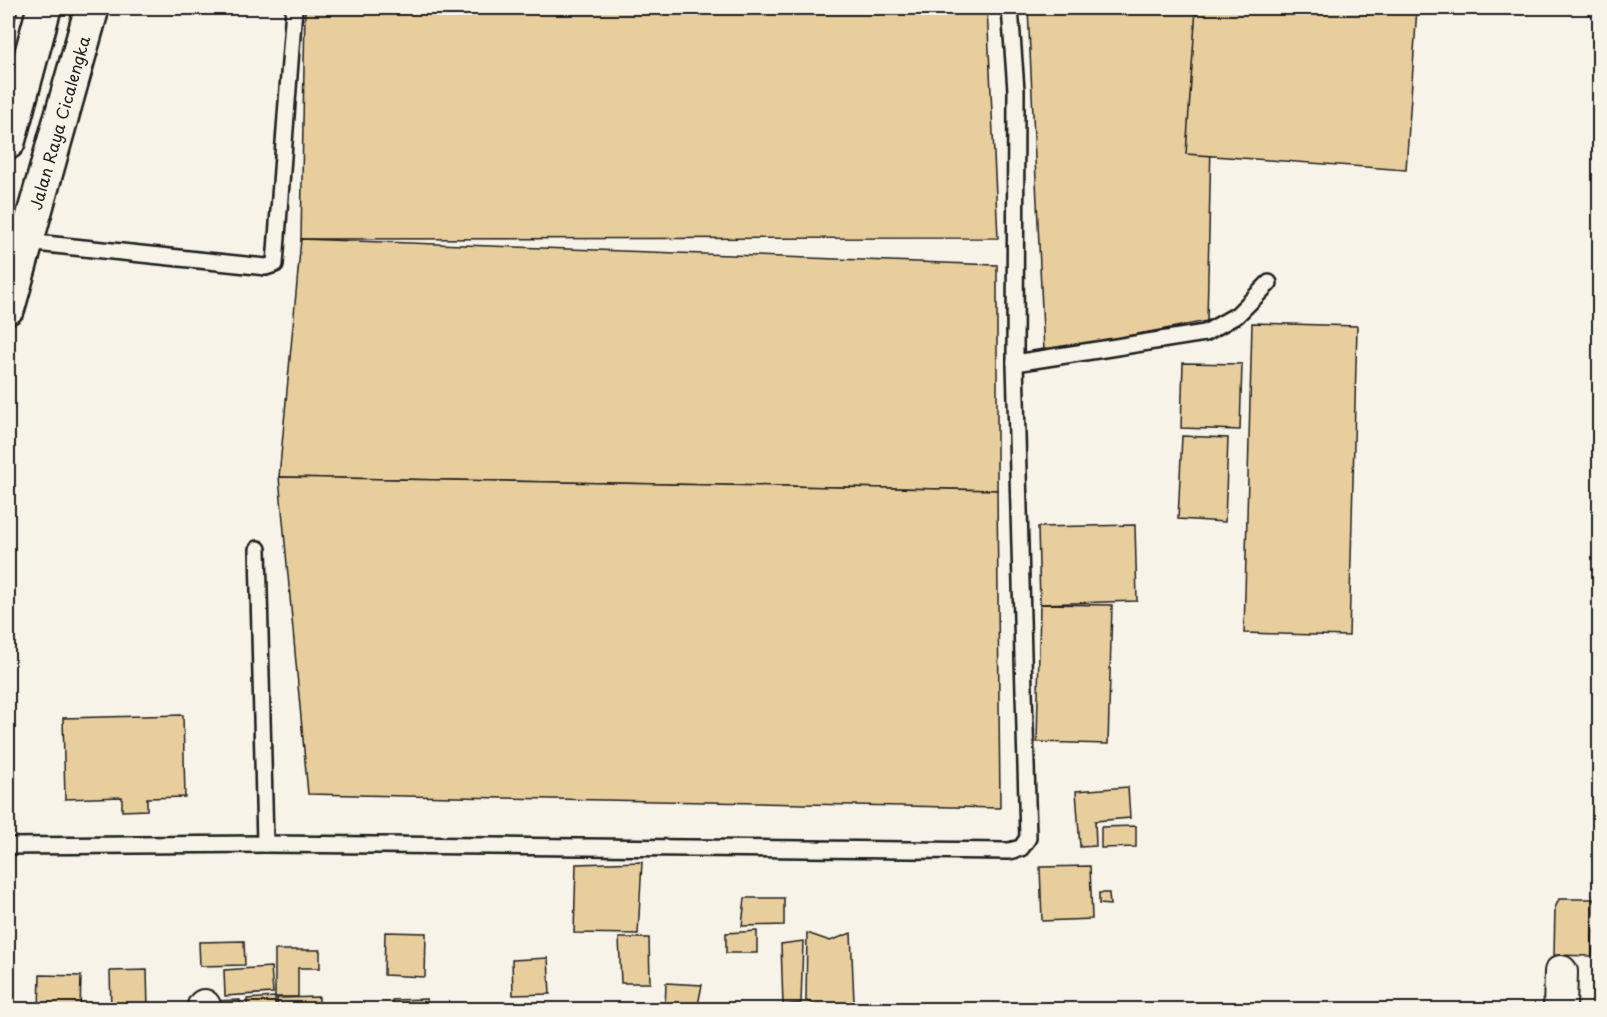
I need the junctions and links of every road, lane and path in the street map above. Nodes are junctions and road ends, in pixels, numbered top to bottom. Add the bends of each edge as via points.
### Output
1 (44, 8) edge
2 (92, 8) edge
3 (294, 8) edge
4 (1010, 8) edge
5 (8, 142) edge
6 (26, 242) junction
7 (1269, 283) dead end
8 (8, 307) edge
9 (1015, 363) junction
10 (258, 549) dead end
11 (265, 844) junction
12 (8, 846) edge
13 (1561, 972) dead end
14 (1560, 1010) edge

1 - 5 highway
2 - 6 highway, Jalan Raya Cicalengka
3 - 6 lane via 275,264 266,267
4 - 9 lane via 1016,90
6 - 8 highway, Jalan Raya Cicalengka
7 - 9 lane via 1237,315 1205,333
9 - 11 lane via 1028,838 1021,848 997,851
10 - 11 lane
11 - 12 lane
13 - 14 street

